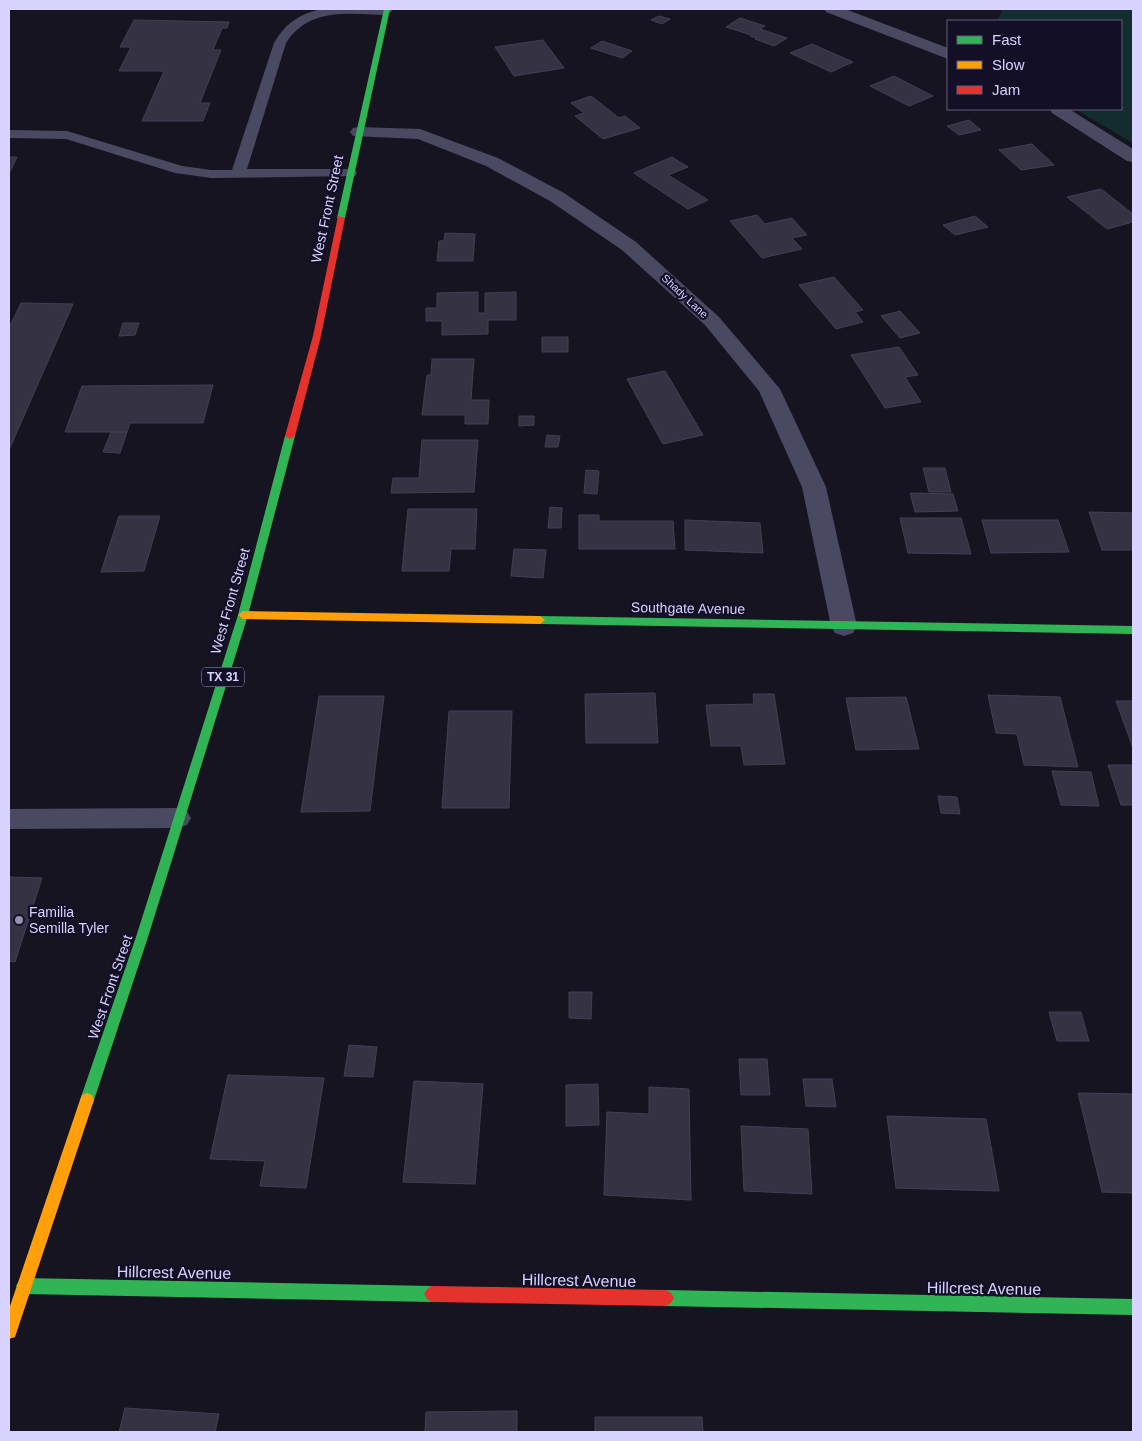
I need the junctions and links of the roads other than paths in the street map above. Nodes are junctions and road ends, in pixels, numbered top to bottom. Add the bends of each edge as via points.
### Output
1 (831, 9) edge
2 (387, 10) edge
3 (947, 54) edge
4 (1060, 110) edge
5 (359, 132) junction
6 (9, 134) edge
7 (1133, 157) edge
8 (350, 173) junction
9 (238, 174) junction
10 (243, 615) junction
11 (844, 626) junction
12 (1133, 630) edge
13 (179, 818) junction
14 (9, 819) edge
15 (24, 1286) junction
16 (1133, 1307) edge
17 (9, 1331) edge

1 - 3 street
2 - 5 main road, West Front Street / TX 31
2 - 9 lane via 318,12 290,27 280,43
4 - 7 street
5 - 8 main road, West Front Street / TX 31
5 - 11 street, Shady Lane via 420,134 492,162 557,197 629,246 712,321 769,390 814,487
6 - 9 lane via 66,135 180,170
8 - 9 lane
8 - 10 main road, West Front Street / TX 31 via 317,336
10 - 11 main road, Southgate Avenue
10 - 13 main road, West Front Street / TX 31
11 - 12 main road, Southgate Avenue
13 - 14 lane
13 - 15 main road, West Front Street / TX 31
15 - 16 main road, Hillcrest Avenue
15 - 17 main road, West Front Street / TX 31

